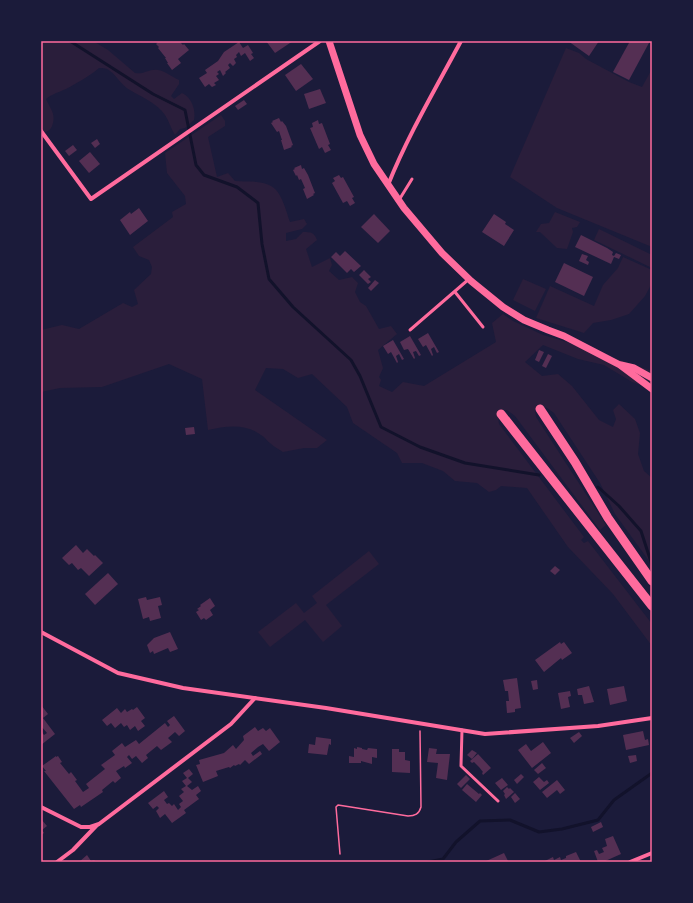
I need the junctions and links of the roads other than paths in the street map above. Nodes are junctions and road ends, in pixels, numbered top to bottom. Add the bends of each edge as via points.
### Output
1 (320, 41) edge
2 (329, 41) edge
3 (461, 41) edge
4 (41, 130) edge
5 (412, 179) dead end
6 (388, 186) junction
7 (398, 201) junction
8 (469, 279) junction
9 (455, 292) junction
10 (483, 327) dead end
11 (410, 330) dead end
12 (620, 365) junction
13 (652, 378) edge
14 (652, 389) edge
15 (540, 409) dead end
16 (502, 414) dead end
17 (652, 581) edge
18 (652, 606) edge
19 (41, 632) edge
20 (255, 698) junction
21 (652, 718) edge
22 (462, 730) junction
23 (498, 801) dead end
24 (41, 807) edge
25 (99, 824) junction
26 (652, 853) edge
27 (57, 862) edge
28 (630, 862) edge

1 - 4 street via 91,199
2 - 6 street via 360,135
3 - 6 street via 424,110
5 - 7 lane
6 - 7 street
7 - 8 street via 442,253
8 - 9 lane
8 - 12 street via 503,307 524,320 564,336
9 - 10 lane
9 - 11 lane
12 - 13 street via 634,368
12 - 14 street
15 - 17 highway via 608,518
16 - 18 highway
19 - 20 street via 118,673 183,688
20 - 22 street
20 - 25 street via 231,724
21 - 22 street via 598,726 521,732 485,734
22 - 23 lane via 462,766
24 - 25 street via 81,827
25 - 27 street
26 - 28 street

